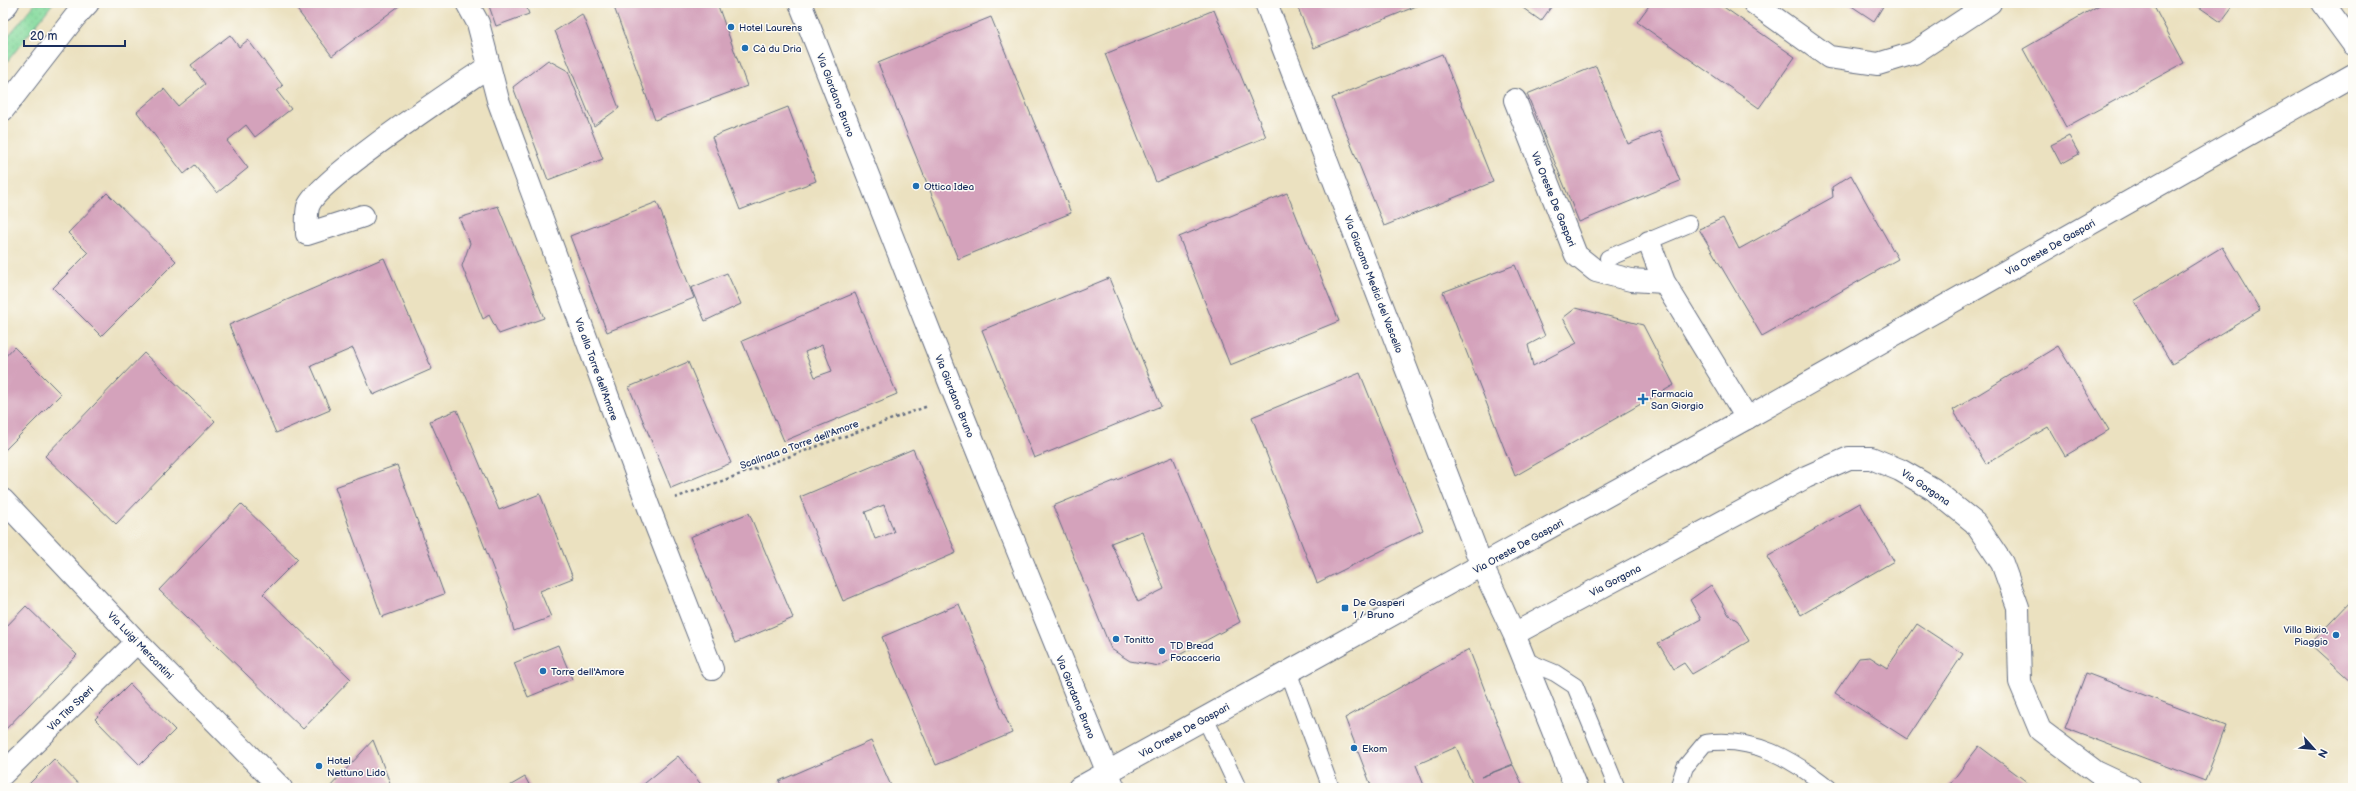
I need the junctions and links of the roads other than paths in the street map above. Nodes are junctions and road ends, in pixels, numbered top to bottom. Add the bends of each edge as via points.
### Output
1 (8, 3) edge
2 (88, 3) edge
3 (467, 3) edge
4 (800, 3) edge
5 (1266, 3) edge
6 (1754, 3) edge
7 (1990, 3) edge
8 (2322, 3) edge
9 (3, 9) edge
10 (2353, 44) edge
11 (489, 66) junction
12 (2353, 75) edge
13 (1515, 100) dead end
14 (3, 110) edge
15 (364, 216) dead end
16 (1689, 224) dead end
17 (1649, 242) junction
18 (1608, 258) dead end
19 (1664, 282) junction
20 (1747, 418) junction
21 (3, 500) edge
22 (1482, 566) junction
23 (1514, 634) junction
24 (137, 642) junction
25 (1524, 660) junction
26 (712, 669) dead end
27 (1288, 672) junction
28 (1205, 718) junction
29 (3, 774) edge
30 (1111, 780) edge
31 (281, 788) edge
32 (1079, 788) edge
33 (1238, 788) edge
34 (1331, 788) edge
35 (1576, 788) edge
36 (1617, 788) edge
37 (1678, 788) edge
38 (1829, 788) edge
39 (2130, 788) edge

1 - 9 street
2 - 14 street
3 - 11 street, Via alla Torre dell'Amore via 478,23
4 - 30 street, Via Giordano Bruno via 955,396
5 - 22 street, Via Giacomo Medici del Vascello
6 - 7 street via 1829,56 1878,64 1914,54
8 - 10 street
11 - 15 street via 398,128 324,187 308,206 307,234
11 - 26 street, Via alla Torre dell'Amore via 498,100 649,508
12 - 20 street, Via Oreste De Gaspari
13 - 19 street, Via Oreste De Gaspari via 1576,255 1596,271 1631,280
16 - 17 lane
17 - 18 lane
17 - 19 street
19 - 20 street
20 - 22 street, Via Oreste De Gaspari
21 - 24 street, Via Luigi Mercantini
22 - 23 street, Via Giacomo Medici del Vascello
22 - 27 street, Via Oreste De Gaspari
23 - 25 street, Via Giacomo Medici del Vascello
23 - 39 street, Via Gorgona via 1806,477 1849,458 1871,458 1900,470 1926,485 1975,523 2002,563 2018,607 2020,682 2040,730 2096,772
24 - 29 street, Via Tito Speri
24 - 31 street, Via Luigi Mercantini
25 - 35 street, Via Giacomo Medici del Vascello
25 - 36 lane via 1555,673 1575,686
27 - 28 street, Via Oreste De Gaspari
27 - 34 lane
28 - 30 street, Via Oreste De Gaspari
28 - 33 lane
30 - 32 street, Via Oreste De Gaspari
37 - 38 lane via 1685,767 1705,743 1725,740 1756,746 1799,764

